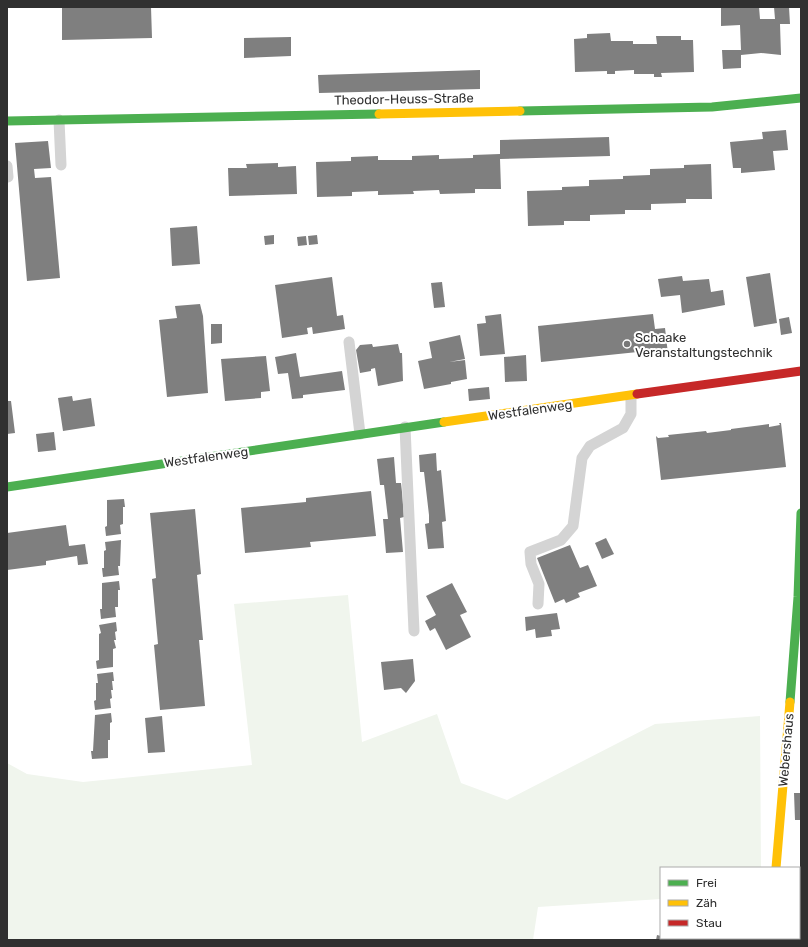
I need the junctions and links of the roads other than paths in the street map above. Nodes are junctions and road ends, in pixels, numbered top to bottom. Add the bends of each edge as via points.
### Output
1 (801, 98) edge
2 (7, 120) edge
3 (59, 120) junction
4 (61, 165) dead end
5 (349, 342) dead end
6 (801, 372) edge
7 (630, 396) junction
8 (405, 427) junction
9 (360, 434) junction
10 (7, 487) edge
11 (801, 513) edge
12 (538, 604) dead end
13 (414, 631) dead end
14 (776, 867) edge

1 - 3 street, Theodor-Heuss-Straße via 712,107
2 - 3 street, Theodor-Heuss-Straße
3 - 4 lane
5 - 9 lane
6 - 7 street, Westfalenweg
7 - 8 street, Westfalenweg
7 - 12 lane via 631,414 623,428 590,446 582,458 573,526 561,540 530,552 538,584
8 - 9 street, Westfalenweg
8 - 13 lane
9 - 10 street, Westfalenweg
11 - 14 street, Webershaus via 798,597

